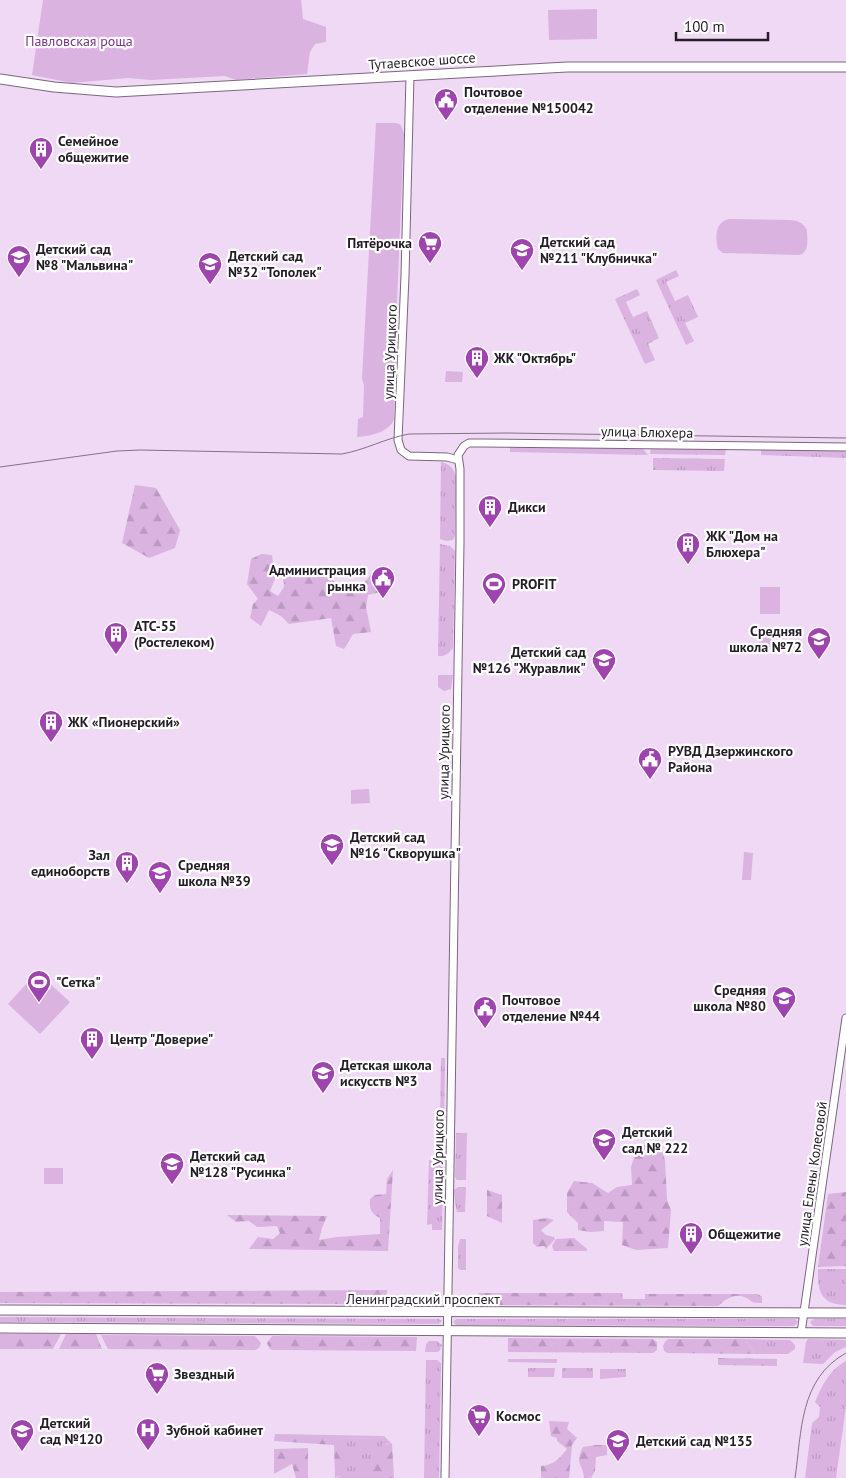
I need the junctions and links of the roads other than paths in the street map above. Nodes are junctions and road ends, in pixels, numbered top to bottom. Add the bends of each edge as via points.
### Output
1 (846, 67) edge
2 (410, 76) junction
3 (0, 79) edge
4 (846, 448) edge
5 (458, 460) junction
6 (846, 1018) edge
7 (0, 1310) edge
8 (448, 1313) junction
9 (804, 1313) junction
10 (846, 1313) edge
11 (0, 1328) edge
12 (448, 1331) junction
13 (801, 1332) junction
14 (846, 1333) edge
15 (445, 1478) edge

1 - 2 main road, Тутаевское шоссе via 568,68
2 - 3 main road, Тутаевское шоссе via 116,92
2 - 5 street, улица Урицкого via 398,440 401,450 409,456
4 - 5 street, улица Блюхера via 482,443 464,446
5 - 8 street, улица Урицкого via 460,543
6 - 9 street, улица Елены Колесовой
7 - 8 main road, Ленинградский проспект
8 - 9 main road, Ленинградский проспект
8 - 12 street, улица Урицкого
9 - 10 main road, Ленинградский проспект
9 - 13 street, улица Елены Колесовой
11 - 12 main road
12 - 13 main road
12 - 15 street, улица Урицкого
13 - 14 main road

